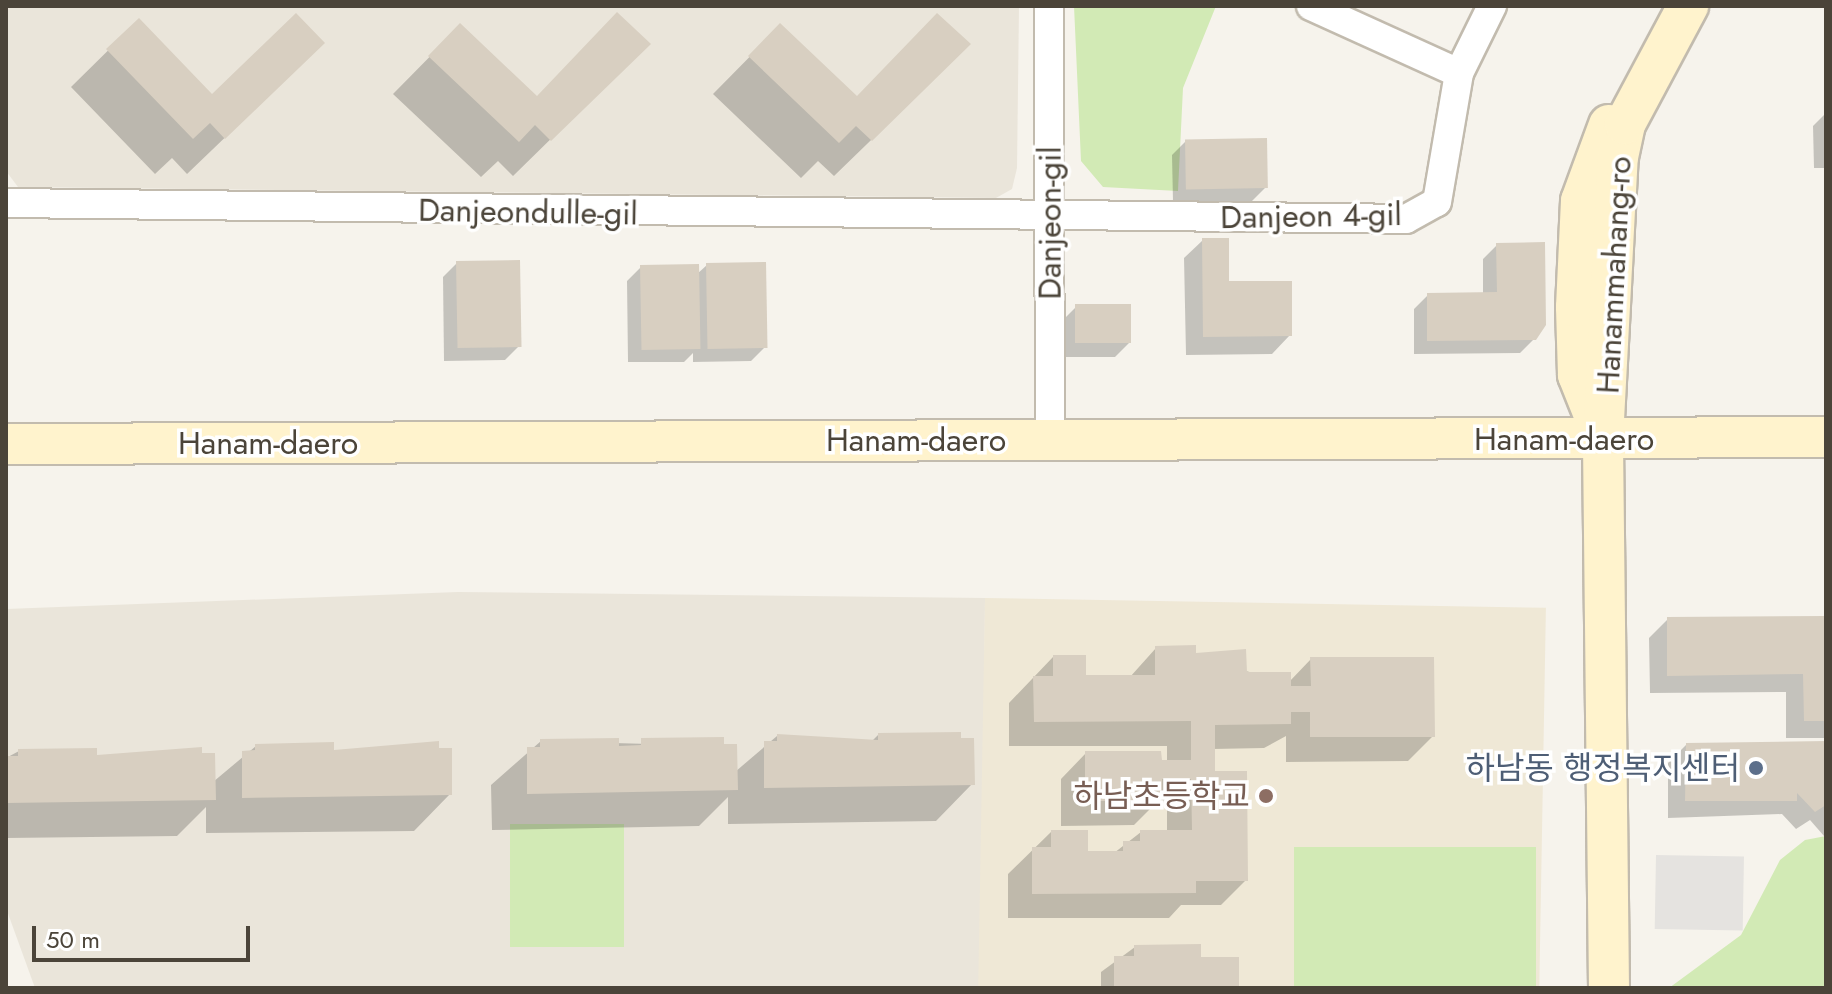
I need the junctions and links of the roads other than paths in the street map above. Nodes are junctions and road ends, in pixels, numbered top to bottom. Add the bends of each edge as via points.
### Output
1 (1049, 6) edge
2 (1311, 6) edge
3 (1492, 6) edge
4 (1667, 6) edge
5 (1688, 6) edge
6 (1459, 73) junction
7 (6, 203) edge
8 (1051, 217) junction
9 (1826, 437) edge
10 (1603, 439) junction
11 (1050, 440) junction
12 (6, 444) edge
13 (1609, 988) edge

1 - 8 street, Danjeon-gil
2 - 6 street
3 - 6 street
4 - 10 main road, Hanammahang-ro via 1597,149 1581,201 1578,375
5 - 10 main road, Hanammahang-ro via 1625,124 1618,157
6 - 8 street, Danjeon 4-gil via 1437,202 1406,219
7 - 8 street, Danjeondulle-gil
8 - 11 street, Danjeon-gil
9 - 10 main road, Hanam-daero
10 - 11 main road, Hanam-daero
10 - 13 main road
11 - 12 main road, Hanam-daero

